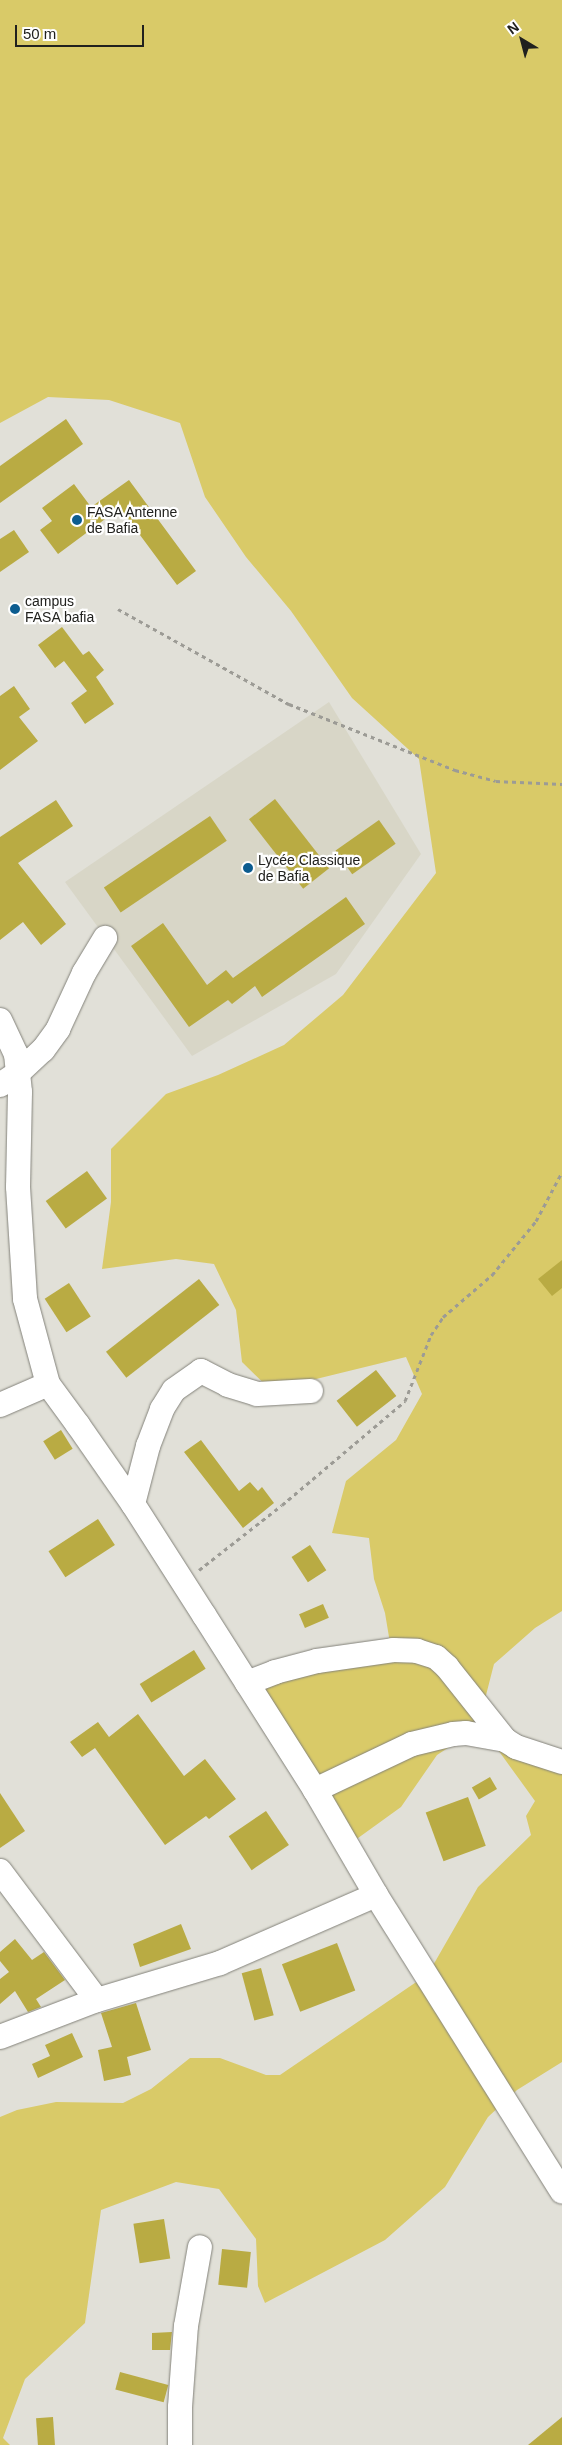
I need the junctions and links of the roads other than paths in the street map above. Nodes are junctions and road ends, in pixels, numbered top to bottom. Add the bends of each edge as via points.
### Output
1 (104, 938) dead end
2 (0, 1020) edge
3 (9, 1079) edge
4 (48, 1384) junction
5 (311, 1390) dead end
6 (0, 1405) edge
7 (133, 1504) junction
8 (247, 1683) junction
9 (506, 1740) junction
10 (562, 1762) edge
11 (314, 1790) junction
12 (0, 1871) edge
13 (376, 1894) junction
14 (97, 2000) junction
15 (0, 2036) edge
16 (562, 2191) edge
17 (200, 2246) dead end
18 (180, 2445) edge

1 - 3 street via 58,1029 43,1050
2 - 3 street via 16,1054
3 - 4 street via 20,1092 17,1161 25,1299
4 - 6 street
4 - 7 street
5 - 7 street via 257,1394 228,1385 201,1371 174,1390 162,1409 148,1446
7 - 8 street
8 - 9 street via 317,1661 393,1650 417,1651 436,1657 447,1667
8 - 11 street
9 - 10 street via 516,1748
9 - 11 street via 466,1733 412,1744
11 - 13 street
12 - 14 street
13 - 14 street via 220,1963
13 - 16 street
14 - 15 street
17 - 18 street via 186,2326

